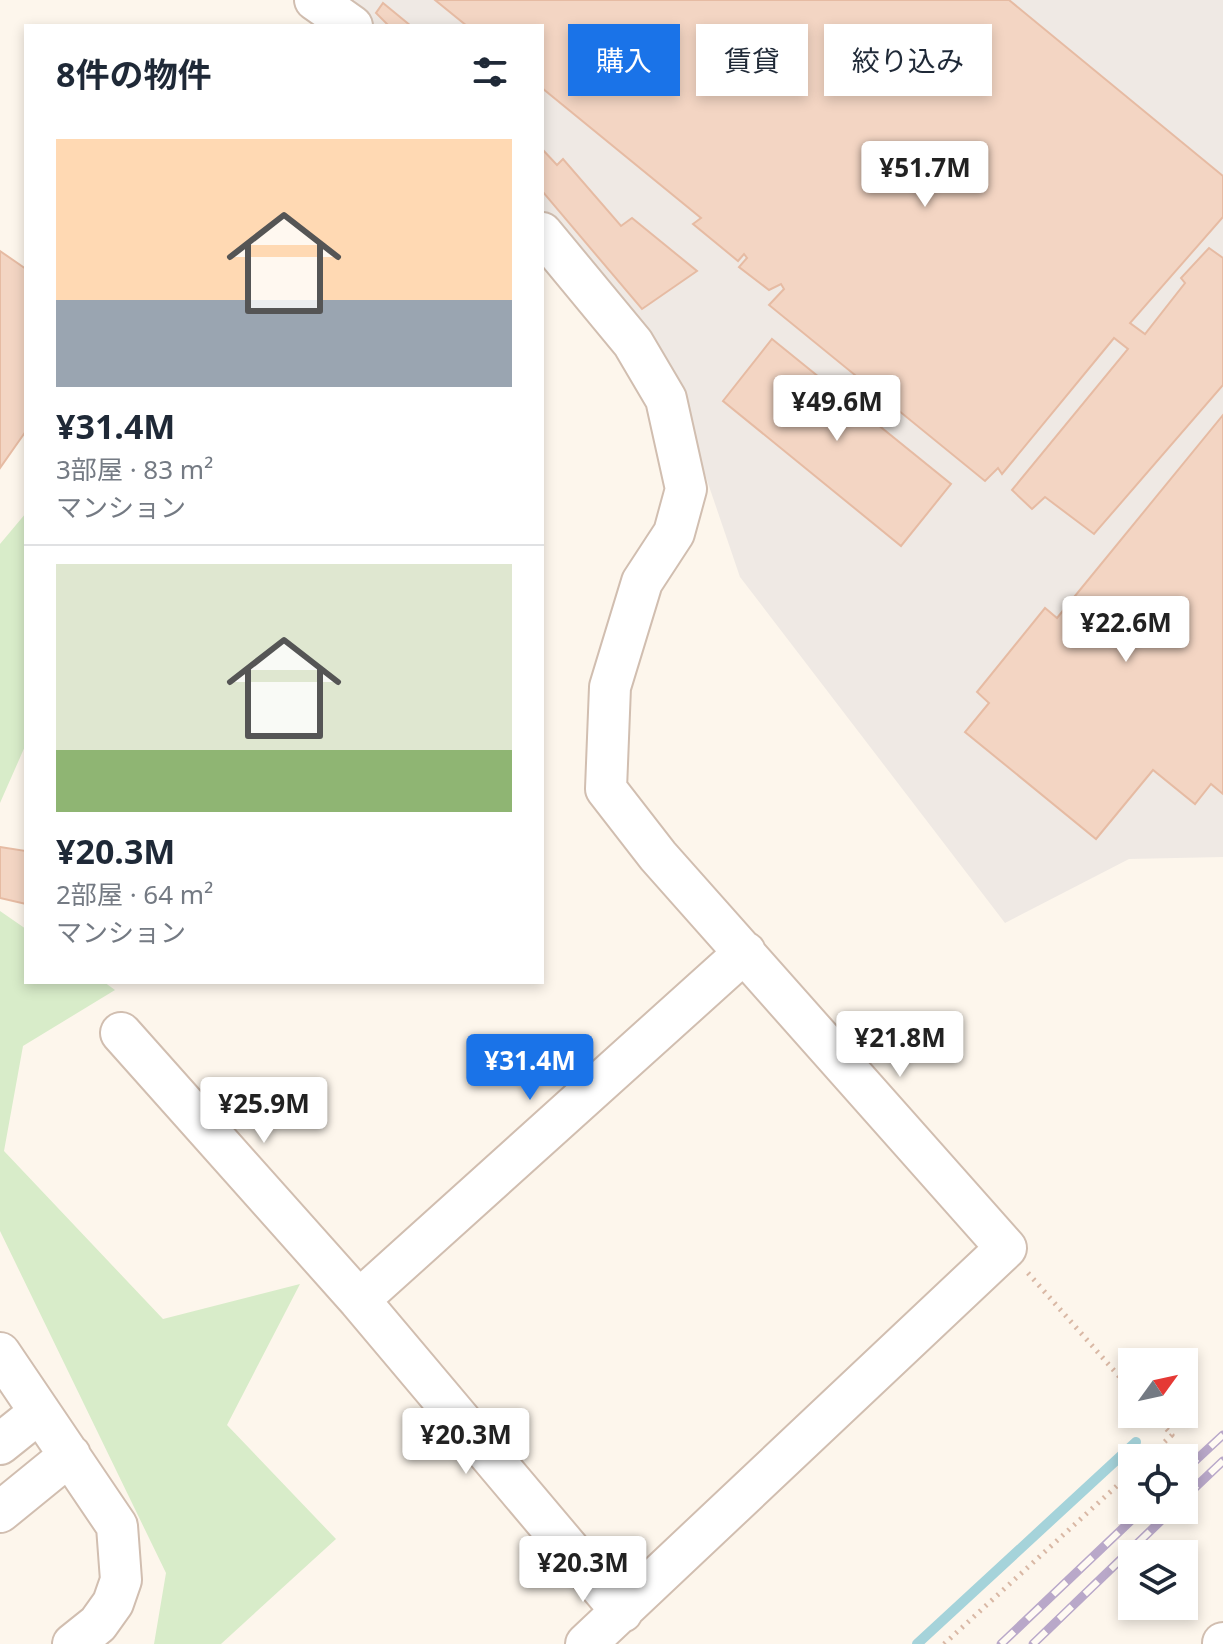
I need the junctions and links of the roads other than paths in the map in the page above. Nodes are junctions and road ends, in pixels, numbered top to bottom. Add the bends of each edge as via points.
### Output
1 (315, 0) edge
2 (349, 24) edge
3 (544, 235) edge
4 (745, 952) junction
5 (121, 1033) dead end
6 (359, 1300) junction
7 (3, 1365) edge
8 (40, 1412) junction
9 (0, 1444) edge
10 (70, 1455) junction
11 (0, 1512) edge
12 (622, 1612) junction
13 (73, 1644) edge
14 (586, 1644) edge

1 - 2 street
3 - 4 street via 633,343 666,399 686,489 674,533 642,582 610,687 606,789
4 - 6 street
4 - 12 street via 1006,1248
5 - 6 street
6 - 12 street
7 - 8 street
8 - 9 street
8 - 10 street
10 - 11 street
10 - 13 street via 117,1526 121,1580 105,1613
12 - 14 street

